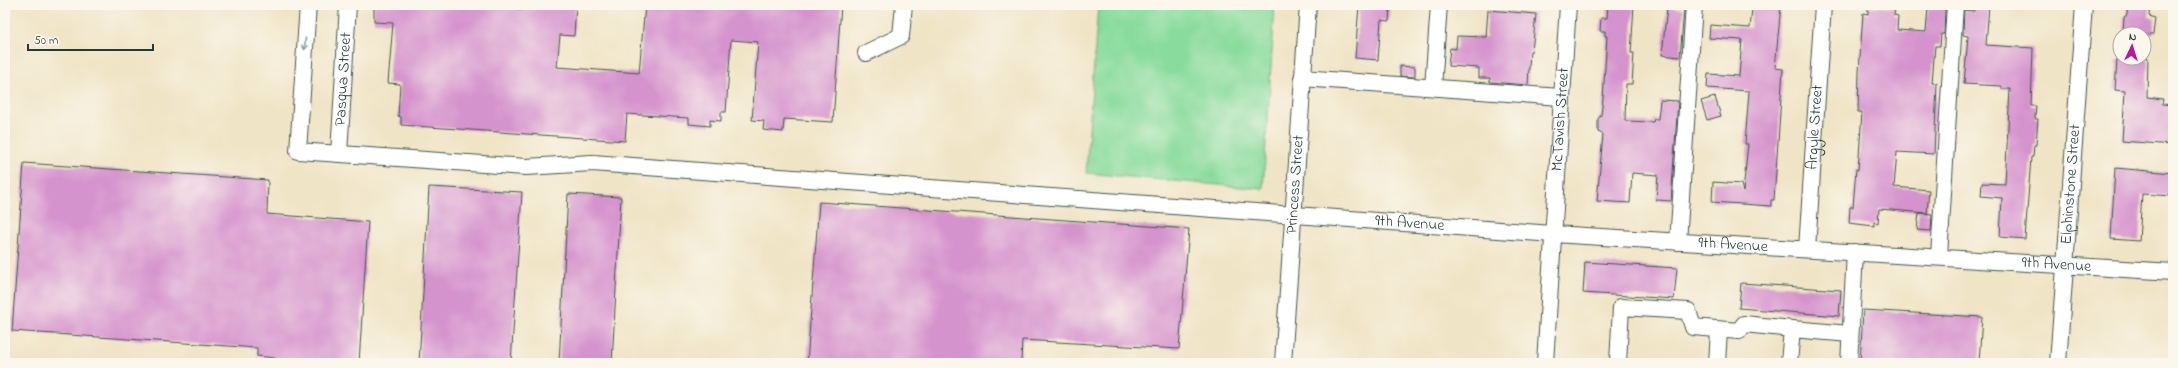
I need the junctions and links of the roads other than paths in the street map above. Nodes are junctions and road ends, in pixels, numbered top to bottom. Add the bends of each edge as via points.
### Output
1 (308, 5) edge
2 (348, 5) edge
3 (904, 5) edge
4 (1308, 5) edge
5 (1439, 5) edge
6 (1568, 5) edge
7 (1694, 5) edge
8 (1824, 5) edge
9 (1955, 5) edge
10 (2084, 5) edge
11 (866, 53) dead end
12 (1302, 78) junction
13 (1433, 87) junction
14 (1561, 97) junction
15 (339, 154) junction
16 (1293, 215) junction
17 (1553, 234) junction
18 (1678, 242) junction
19 (1808, 250) junction
20 (1855, 252) junction
21 (1939, 256) junction
22 (2065, 266) junction
23 (2173, 272) edge
24 (1792, 329) junction
25 (1719, 331) junction
26 (1850, 334) junction
27 (1282, 363) edge
28 (1545, 363) edge
29 (1618, 363) edge
30 (1718, 363) edge
31 (1789, 363) edge
32 (1849, 363) edge
33 (2058, 363) edge

1 -> 15 street, 9th Avenue via 298,151
2 - 15 street, Pasqua Street
3 - 11 street via 901,36
4 - 12 street, Princess Street
5 - 13 street
6 - 14 street, McTavish Street
7 - 18 street
8 - 19 street, Argyle Street
9 - 21 street
10 - 22 street, Elphinstone Street
12 - 13 street
12 - 16 street, Princess Street
13 - 14 street
14 - 17 street, McTavish Street
15 - 16 street, 9th Avenue via 526,167 592,163
16 - 17 street, 9th Avenue
16 - 27 street, Princess Street
17 - 18 street, 9th Avenue
17 - 28 street, McTavish Street
18 - 19 street, 9th Avenue
19 - 20 street, 9th Avenue
20 - 21 street, 9th Avenue
20 - 26 street
21 - 22 street, 9th Avenue
22 - 23 street, 9th Avenue
22 - 33 street, Elphinstone Street
24 - 25 street via 1744,324 1739,332
24 - 26 street
24 - 31 street
25 - 29 street via 1693,327 1688,311 1621,306
25 - 30 street
26 - 32 street

